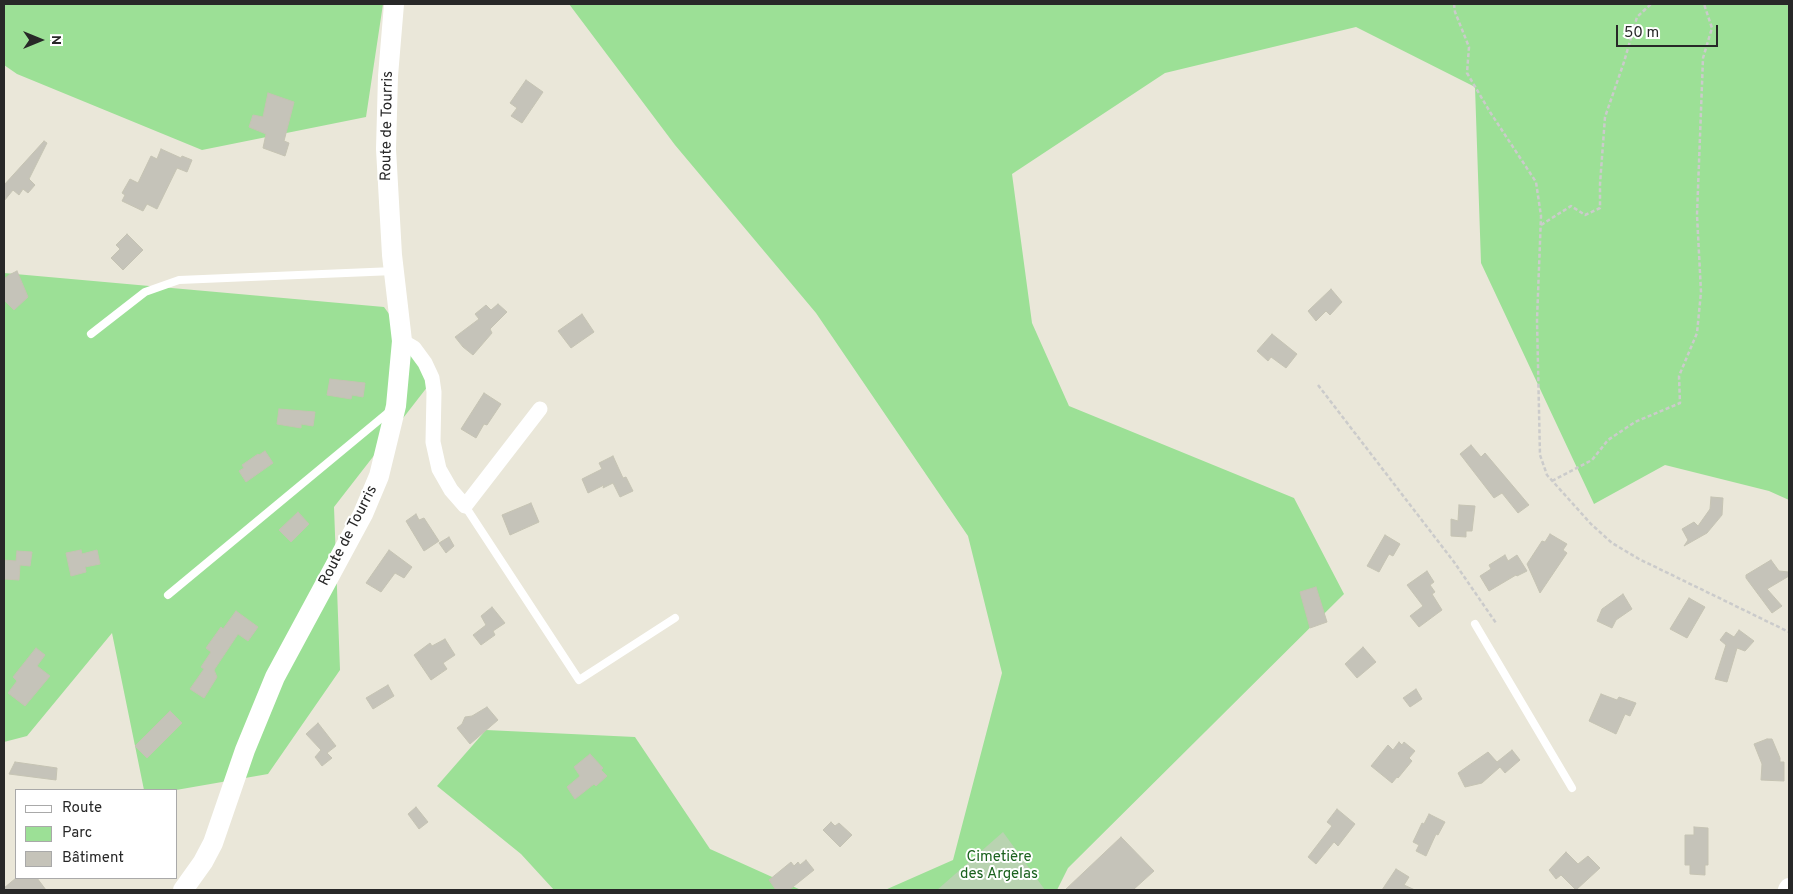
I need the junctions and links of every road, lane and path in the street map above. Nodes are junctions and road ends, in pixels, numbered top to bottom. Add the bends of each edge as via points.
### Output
1 (394, 4) edge
2 (1454, 4) edge
3 (1651, 4) edge
4 (1704, 4) edge
5 (1541, 225) junction
6 (394, 271) junction
7 (91, 334) dead end
8 (402, 341) junction
9 (1318, 386) dead end
10 (396, 406) junction
11 (540, 409) dead end
12 (1552, 481) junction
13 (465, 506) junction
14 (168, 596) dead end
15 (675, 618) dead end
16 (1496, 622) dead end
17 (1475, 624) dead end
18 (1789, 632) edge
19 (1572, 788) dead end
20 (183, 890) edge

1 - 6 street, Route de Tourris via 386,149
2 - 5 path via 1469,47 1467,72 1536,182
3 - 5 path via 1637,16 1605,117 1600,208 1585,214 1571,206
4 - 12 path via 1712,28 1703,58 1697,215 1701,292 1697,333 1679,376 1680,403 1636,422 1608,440 1592,460
5 - 12 path via 1537,320 1540,455
6 - 7 lane via 179,280 145,292
6 - 8 street, Route de Tourris
8 - 10 street, Route de Tourris
8 - 13 street via 414,348 432,378 433,442 439,469
9 - 16 path via 1454,562
10 - 14 lane
10 - 20 street, Route de Tourris via 379,476 363,514 275,677 244,750 213,843 204,862
11 - 13 street
12 - 18 path via 1612,543
13 - 15 lane via 579,680
17 - 19 lane

